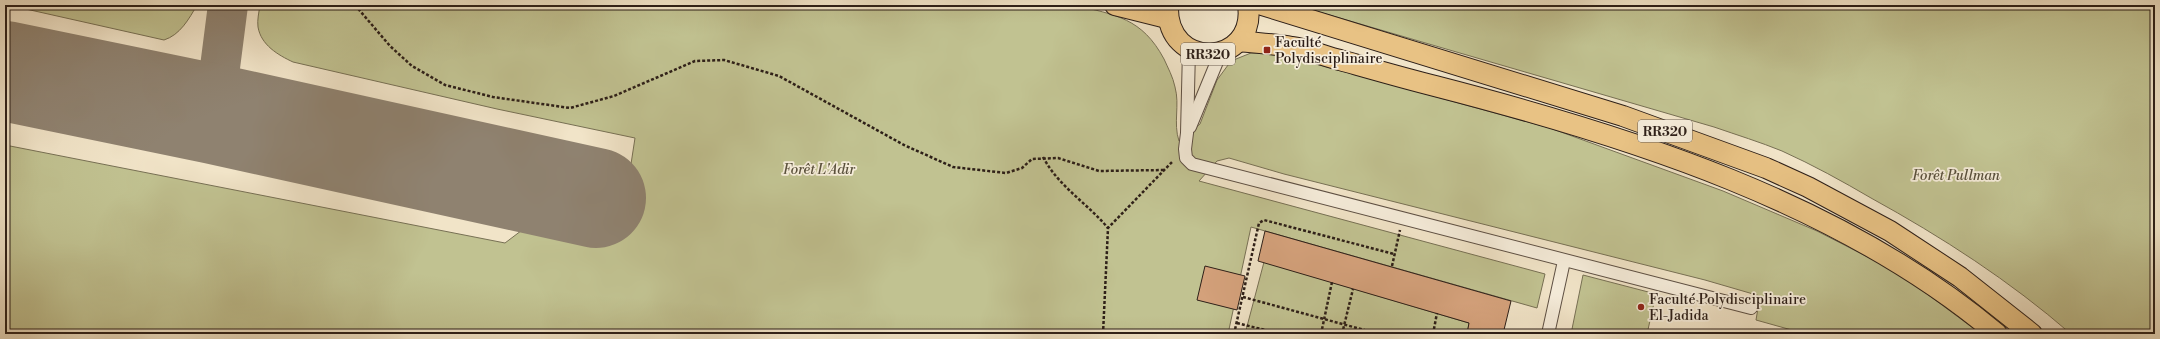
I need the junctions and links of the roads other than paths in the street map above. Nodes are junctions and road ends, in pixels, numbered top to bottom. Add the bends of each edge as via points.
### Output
1 (1115, 5) edge
2 (1248, 5) edge
3 (1262, 5) edge
4 (1168, 11) edge
5 (1239, 41) junction
6 (1189, 50) junction
7 (1221, 52) junction
8 (1187, 133) junction
9 (1564, 260) junction
10 (1751, 308) dead end
11 (1548, 334) edge
12 (1997, 334) edge
13 (2032, 334) edge

1 - 4 highway, RR320
2 - 5 highway, RR320 via 1250,15
3 - 13 highway, RR320 via 1623,116 1766,168 1808,187 1890,231 1960,277
4 - 6 highway, RR320 via 1171,30 1178,42
5 - 7 highway, RR320
5 - 12 highway, RR320 via 1293,47 1519,108 1662,153 1727,178 1823,222 1889,257
6 - 7 highway, RR320 via 1205,54
6 - 8 street
7 - 8 street
8 - 9 street via 1186,158 1203,169
9 - 10 street
9 - 11 street

